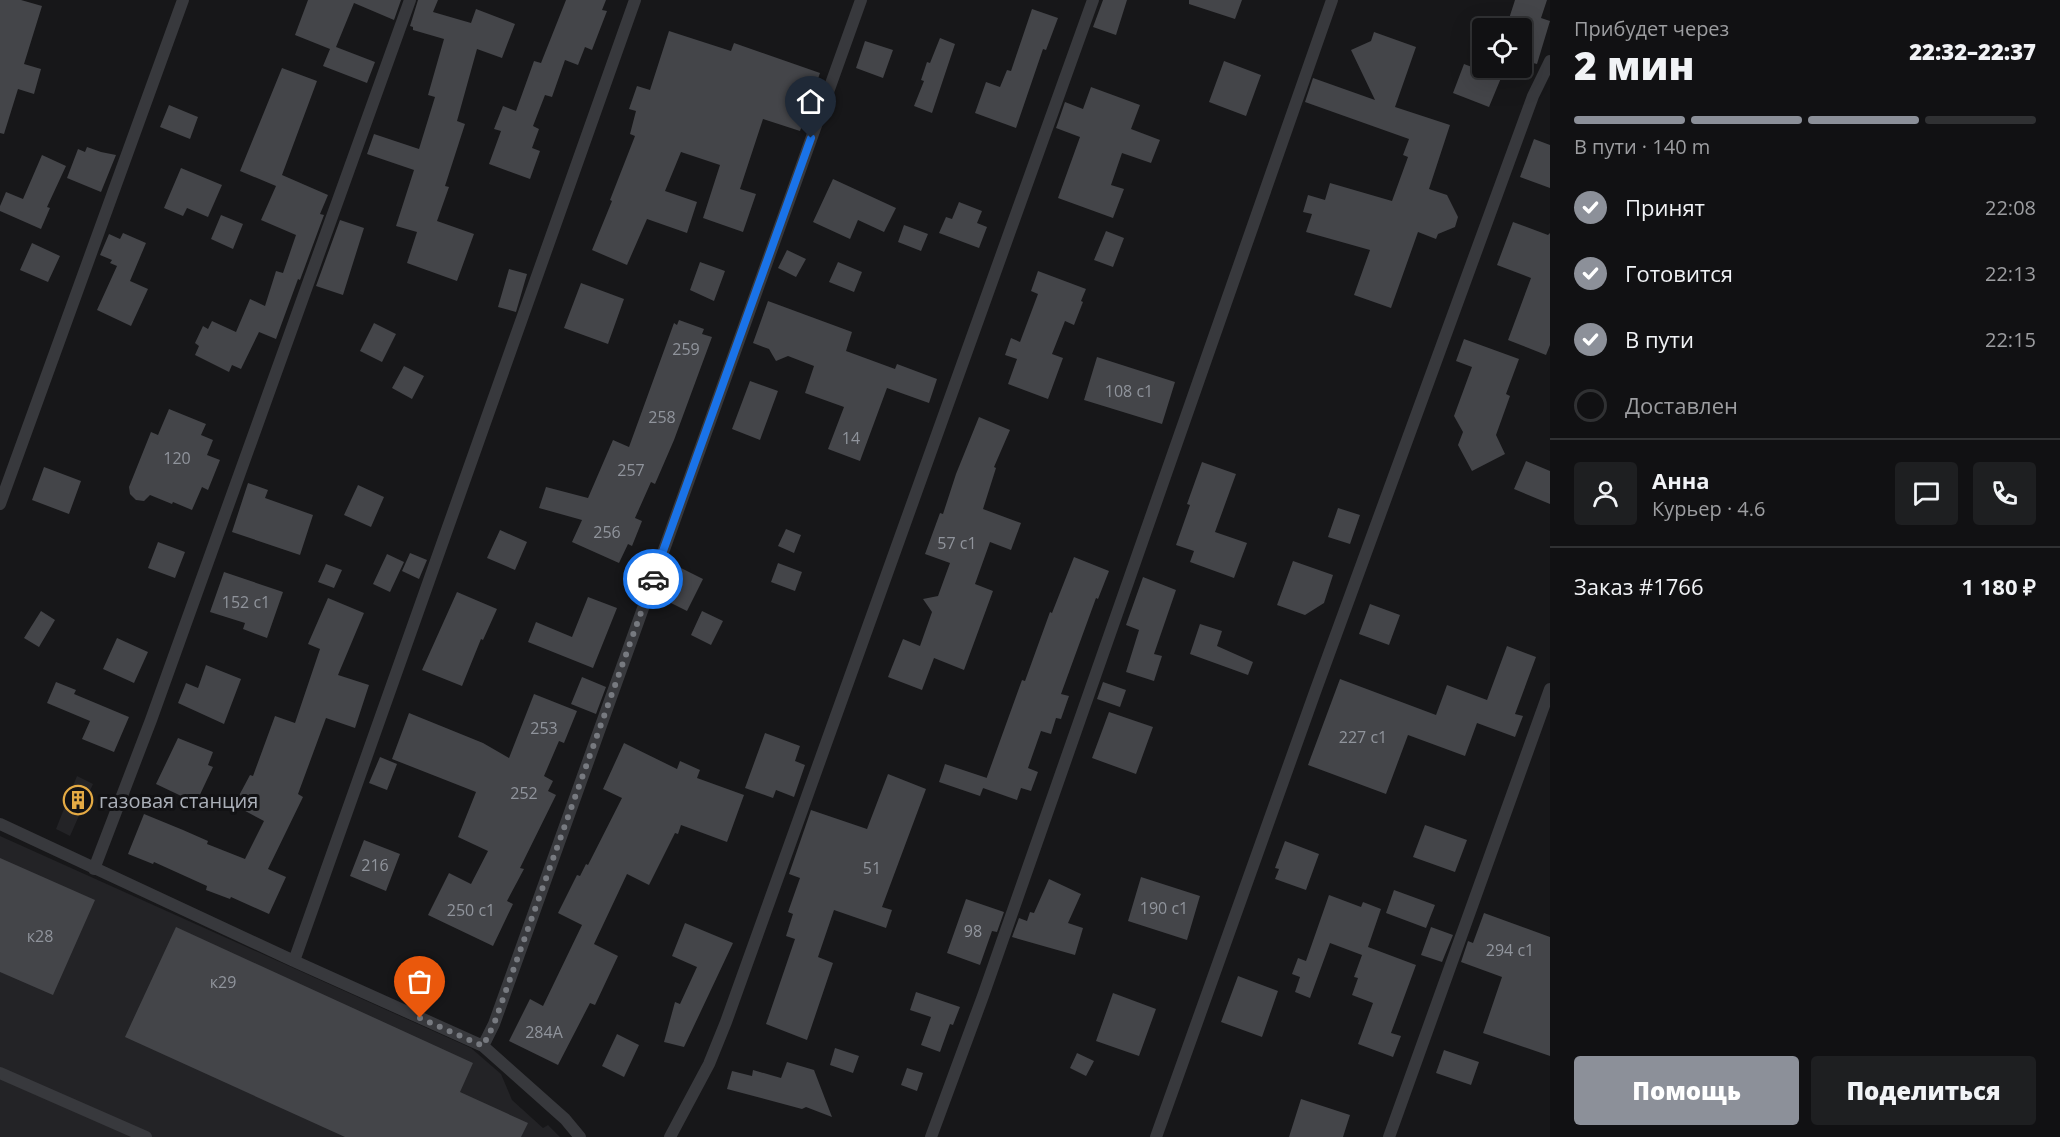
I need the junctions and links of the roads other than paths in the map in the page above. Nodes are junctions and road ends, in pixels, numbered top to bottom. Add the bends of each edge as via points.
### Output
1 (183, 0) edge
2 (410, 0) edge
3 (635, 0) edge
4 (861, 0) edge
5 (1093, 0) edge
6 (1332, 0) edge
7 (1550, 61) edge
8 (0, 504) edge
9 (1550, 689) edge
10 (0, 824) edge
11 (94, 869) junction
12 (294, 961) junction
13 (483, 1046) junction
14 (0, 1073) edge
15 (146, 1137) edge
16 (580, 1137) edge
17 (670, 1137) edge
18 (931, 1137) edge
19 (1156, 1137) edge
20 (1389, 1137) edge

1 - 8 lane
2 - 11 lane
3 - 12 lane
4 - 13 lane
5 - 17 lane via 726,1022 709,1064
6 - 18 lane
7 - 19 lane via 1533,96
9 - 20 lane
10 - 11 lane
11 - 12 lane
12 - 13 lane
13 - 16 lane
14 - 15 lane

